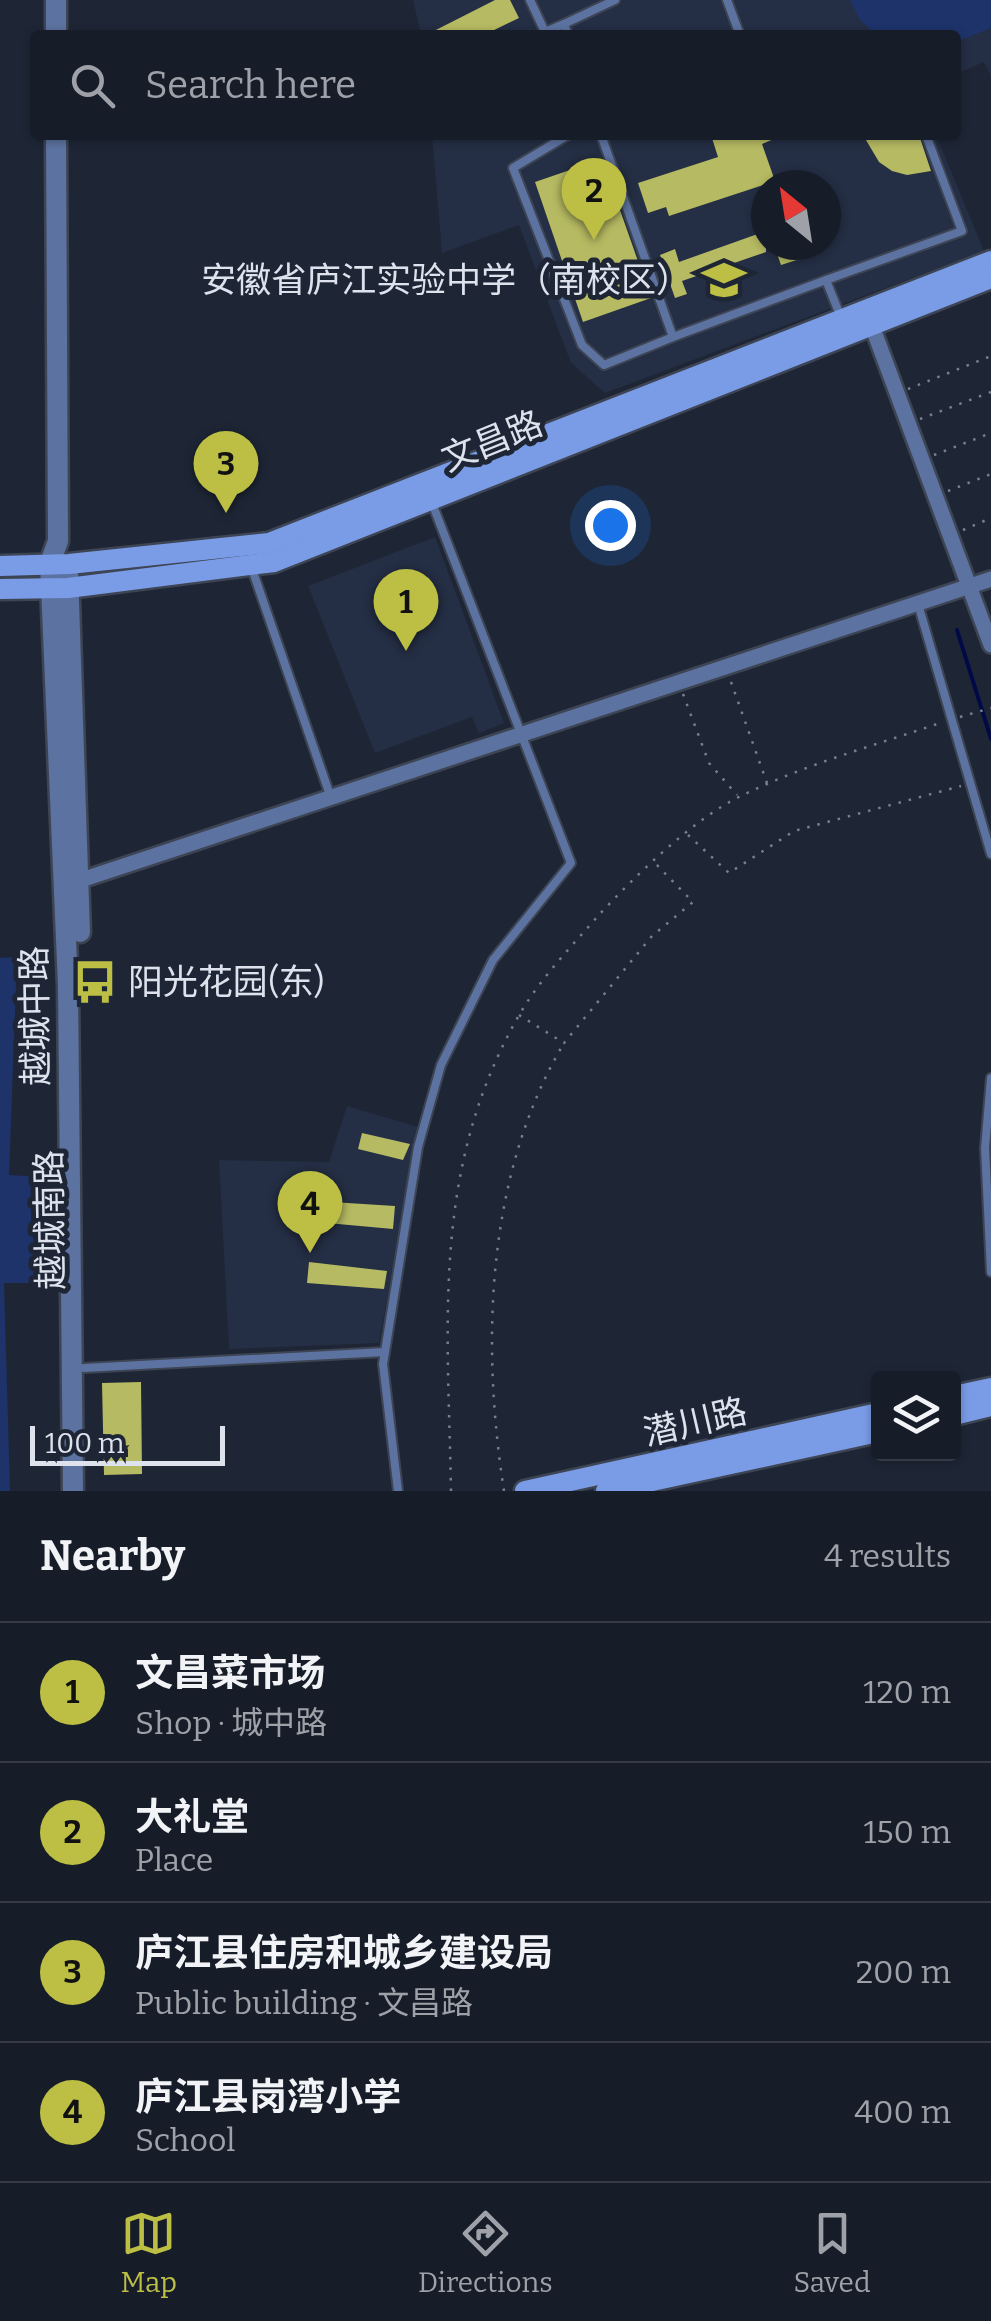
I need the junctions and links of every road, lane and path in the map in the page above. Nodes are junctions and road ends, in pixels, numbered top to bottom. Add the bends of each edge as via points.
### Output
1 (56, 0) edge
2 (530, 0) edge
3 (615, 0) edge
4 (727, 0) edge
5 (564, 24) junction
6 (56, 30) edge
7 (544, 30) edge
8 (550, 30) edge
9 (566, 30) edge
10 (738, 30) edge
11 (56, 140) edge
12 (560, 140) edge
13 (603, 140) edge
14 (928, 140) edge
15 (991, 261) edge
16 (991, 278) edge
17 (826, 280) junction
18 (841, 320) junction
19 (872, 326) junction
20 (673, 337) junction
21 (991, 356) edge
22 (991, 392) edge
23 (898, 393) junction
24 (910, 424) junction
25 (991, 433) edge
26 (924, 460) junction
27 (991, 474) edge
28 (937, 495) junction
29 (431, 500) junction
30 (991, 518) edge
31 (952, 534) junction
32 (59, 564) junction
33 (251, 565) junction
34 (0, 566) edge
35 (991, 578) edge
36 (972, 585) junction
37 (0, 589) edge
38 (60, 589) junction
39 (917, 603) junction
40 (991, 645) edge
41 (726, 666) junction
42 (679, 682) junction
43 (991, 708) edge
44 (953, 718) junction
45 (524, 734) junction
46 (768, 784) junction
47 (973, 784) junction
48 (738, 796) junction
49 (331, 798) junction
50 (688, 834) junction
51 (991, 854) edge
52 (653, 862) junction
53 (72, 884) junction
54 (519, 1015) junction
55 (564, 1043) junction
56 (991, 1078) edge
57 (991, 1272) edge
58 (385, 1352) junction
59 (84, 1368) junction
60 (991, 1388) edge
61 (961, 1394) edge
62 (991, 1406) edge
63 (961, 1413) edge
64 (871, 1415) edge
65 (871, 1434) edge
66 (73, 1491) edge
67 (84, 1491) edge
68 (398, 1491) edge
69 (451, 1491) edge
70 (504, 1491) edge
71 (526, 1491) edge
72 (606, 1491) edge

1 - 6 street
2 - 7 lane
3 - 5 lane
4 - 10 lane
5 - 8 lane
5 - 9 lane
11 - 32 street, 越城中路
12 - 20 lane via 513,168 582,345 604,365
13 - 20 lane
14 - 17 lane via 962,230
15 - 18 main road, 文昌路
16 - 19 main road, 文昌路
17 - 18 lane
17 - 20 lane
18 - 32 main road, 文昌路 via 269,543
19 - 23 street
19 - 29 main road, 文昌路
21 - 23 path
22 - 24 path
23 - 24 street
24 - 26 street
25 - 26 path
26 - 28 street
27 - 28 path
28 - 31 street
29 - 33 main road, 文昌路
29 - 45 lane
30 - 31 path
31 - 36 street
32 - 34 main road, 文昌路
32 - 38 street, 越城中路
33 - 38 main road, 文昌路
33 - 49 lane
35 - 36 street
36 - 39 street
36 - 40 street
37 - 38 main road, 文昌路
38 - 53 street, 越城中路
39 - 41 street
39 - 44 lane
41 - 42 street
41 - 46 path
42 - 45 street
42 - 48 path via 709,763
43 - 44 path
44 - 46 path
44 - 47 lane
45 - 49 street
45 - 58 lane via 570,864 492,960 441,1065 418,1147
46 - 48 path
47 - 50 path via 794,832 729,873
47 - 51 lane
48 - 50 path
49 - 53 street
50 - 52 path
52 - 54 path via 550,970
52 - 55 path via 693,902 652,936
53 - 59 street, 越城南路
53 - 66 street, 越城中路
54 - 55 path
54 - 69 path via 485,1081 458,1177 444,1291
55 - 70 path via 530,1110 507,1186 493,1324
56 - 57 lane via 985,1148
58 - 59 lane
58 - 68 lane
59 - 67 street, 越城南路
60 - 61 main road
62 - 63 main road
64 - 71 main road, 潜川路
65 - 72 main road, 潜川路

